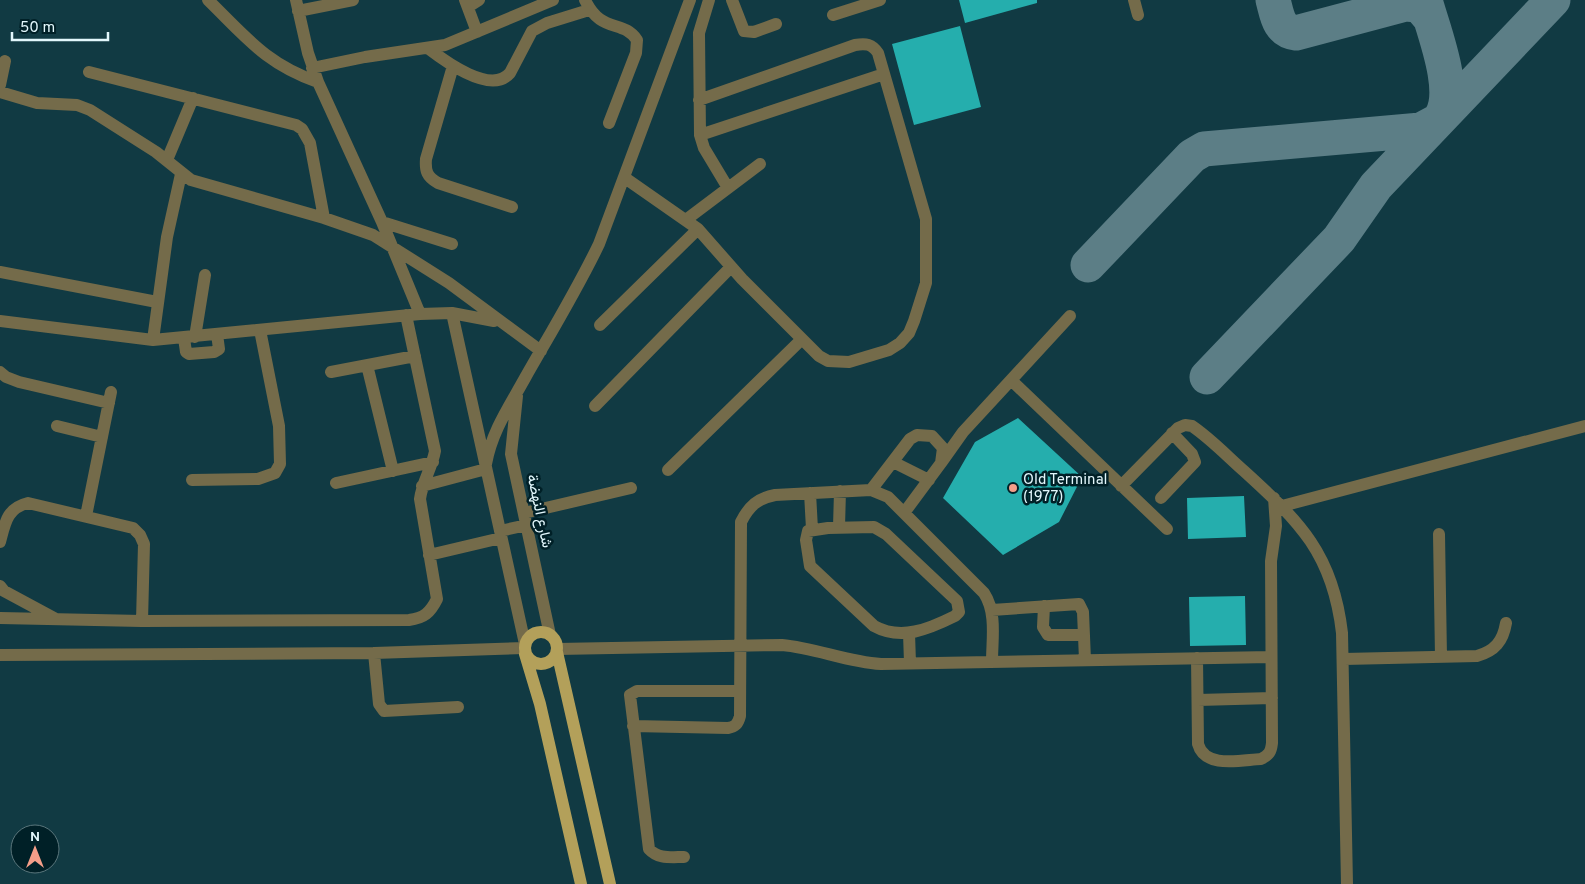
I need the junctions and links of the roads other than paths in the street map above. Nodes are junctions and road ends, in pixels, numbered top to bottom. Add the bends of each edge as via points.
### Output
1 (208, 0) edge
2 (352, 0) edge
3 (553, 0) edge
4 (690, 0) edge
5 (709, 0) edge
6 (732, 0) edge
7 (880, 0) edge
8 (1134, 0) edge
9 (471, 2) edge
10 (587, 5) edge
11 (297, 6) edge
12 (833, 15) dead end
13 (1138, 15) dead end
14 (776, 24) dead end
15 (477, 32) junction
16 (429, 49) junction
17 (5, 61) dead end
18 (453, 66) junction
19 (312, 68) junction
20 (90, 72) dead end
21 (884, 74) junction
22 (318, 82) junction
23 (0, 85) edge
24 (0, 92) edge
25 (193, 98) junction
26 (699, 100) junction
27 (609, 123) dead end
28 (700, 135) junction
29 (167, 160) junction
30 (760, 164) dead end
31 (181, 174) junction
32 (625, 178) junction
33 (728, 188) junction
34 (512, 207) dead end
35 (324, 218) junction
36 (687, 219) junction
37 (382, 222) junction
38 (698, 228) junction
39 (452, 244) dead end
40 (394, 249) junction
41 (731, 267) junction
42 (0, 272) edge
43 (204, 275) dead end
44 (157, 302) junction
45 (452, 313) junction
46 (420, 314) junction
47 (406, 315) junction
48 (1070, 316) dead end
49 (0, 321) edge
50 (500, 322) junction
51 (600, 325) dead end
52 (260, 330) junction
53 (217, 334) junction
54 (189, 337) junction
55 (153, 340) junction
56 (801, 340) junction
57 (541, 351) junction
58 (415, 356) junction
59 (367, 365) junction
60 (0, 372) edge
61 (331, 372) dead end
62 (1011, 380) junction
63 (517, 393) junction
64 (594, 406) dead end
65 (57, 426) dead end
66 (1585, 426) edge
67 (1172, 433) junction
68 (102, 436) junction
69 (511, 454) junction
70 (432, 462) junction
71 (487, 462) junction
72 (893, 462) junction
73 (941, 463) junction
74 (668, 470) dead end
75 (393, 471) junction
76 (192, 480) dead end
77 (928, 480) junction
78 (336, 483) dead end
79 (422, 486) junction
80 (1121, 486) junction
81 (631, 488) dead end
82 (871, 490) junction
83 (840, 491) junction
84 (810, 493) junction
85 (1161, 498) dead end
86 (1278, 502) junction
87 (904, 513) junction
88 (86, 516) junction
89 (526, 519) junction
90 (839, 527) junction
91 (812, 529) junction
92 (1167, 530) dead end
93 (501, 534) junction
94 (1439, 534) dead end
95 (0, 542) edge
96 (429, 555) junction
97 (0, 586) edge
98 (1044, 606) junction
99 (992, 610) junction
100 (0, 618) edge
101 (58, 620) junction
102 (142, 621) junction
103 (1506, 624) dead end
104 (910, 633) junction
105 (550, 635) junction
106 (1084, 635) junction
107 (740, 645) junction
108 (525, 649) junction
109 (557, 651) junction
110 (374, 653) junction
111 (0, 655) edge
112 (1271, 657) junction
113 (1441, 657) junction
114 (1197, 658) junction
115 (1344, 659) junction
116 (1085, 660) junction
117 (992, 662) junction
118 (910, 663) junction
119 (740, 692) junction
120 (1272, 698) junction
121 (1198, 700) junction
122 (458, 707) dead end
123 (633, 726) junction
124 (684, 857) dead end
125 (581, 884) edge
126 (610, 884) edge
127 (1347, 884) edge

1 - 22 lane via 274,63
2 - 11 lane
3 - 15 lane
4 - 32 lane
5 - 26 lane via 699,33
6 - 14 lane via 744,30 754,32
7 - 12 lane
8 - 13 lane
9 - 15 lane
10 - 18 lane via 532,31 505,78 488,81
10 - 27 lane via 601,22 628,31 637,40 636,53
11 - 19 lane
15 - 16 lane
16 - 18 lane
16 - 19 lane
17 - 23 lane
18 - 34 lane via 425,169 438,183
19 - 22 lane
20 - 25 lane
21 - 26 lane via 874,47 855,45
21 - 28 lane
21 - 56 lane via 926,219 924,289 909,333 889,350 839,363 819,356
22 - 37 lane
24 - 29 lane via 23,101 64,103 90,110
25 - 29 lane
25 - 35 lane via 302,129 310,143
26 - 28 lane
28 - 33 lane via 704,148
29 - 31 lane
30 - 33 lane
31 - 35 lane via 202,185
31 - 44 lane
32 - 36 lane
32 - 57 lane via 591,261
33 - 36 lane
35 - 40 lane via 373,235
36 - 38 lane
37 - 39 lane
37 - 40 lane
38 - 41 lane
38 - 51 lane
40 - 46 lane
40 - 50 lane via 449,283
41 - 56 lane
41 - 64 lane
42 - 44 lane
43 - 54 lane
44 - 55 lane
45 - 46 lane
45 - 50 lane
45 - 71 lane
46 - 47 lane
47 - 52 lane
47 - 58 lane
48 - 62 lane
49 - 55 lane
50 - 57 lane
52 - 53 lane
52 - 76 lane via 279,426 280,464 275,473 258,479
53 - 54 lane
53 - 54 lane via 219,349 214,352 188,354
54 - 55 lane
56 - 74 lane
57 - 63 lane
58 - 59 lane
58 - 70 lane via 435,451
59 - 61 lane
59 - 75 lane
60 - 68 lane via 19,382 110,397
62 - 73 lane via 963,432
62 - 80 lane
63 - 69 lane, شارع النهضة
63 - 71 lane via 502,416
65 - 68 lane
66 - 86 lane
67 - 80 lane
67 - 85 lane via 1192,454 1195,462
67 - 86 lane via 1185,425 1192,426
68 - 88 lane
69 - 71 lane via 500,451
69 - 89 lane, شارع النهضة
70 - 75 lane
70 - 79 lane
71 - 79 lane
71 - 93 lane
72 - 73 lane via 910,439 925,434 939,441 943,448
72 - 77 lane
72 - 82 lane
73 - 77 lane
75 - 78 lane
77 - 87 lane
79 - 96 lane via 420,499
80 - 92 lane
81 - 89 lane
82 - 83 lane
82 - 87 lane via 888,497
83 - 84 lane
83 - 90 lane
84 - 91 lane
84 - 107 lane via 764,497 746,511 740,533
86 - 112 lane via 1271,561
86 - 115 lane via 1310,537 1333,583
87 - 99 lane via 984,593
88 - 95 lane via 28,503 18,505 6,518
88 - 102 lane via 133,528 140,535 144,544
89 - 93 lane
89 - 105 lane, شارع النهضة
90 - 91 lane
90 - 104 lane via 880,529 957,601 959,612 955,616 929,629
91 - 104 lane via 808,531 806,540 808,561 813,570 874,626 881,630
93 - 96 lane
93 - 108 lane
94 - 113 lane
96 - 102 lane via 437,599 432,610 422,618
97 - 101 lane
98 - 99 lane
98 - 106 lane via 1043,627 1048,635
98 - 106 lane via 1079,604 1083,612
99 - 117 lane
100 - 101 lane
101 - 102 lane
103 - 113 lane via 1498,645 1488,653
104 - 118 lane
105 - 108 main road via 532,634
105 - 109 main road
106 - 116 lane
107 - 109 lane
107 - 118 lane via 798,646 863,662
107 - 119 lane
108 - 109 main road via 533,663 538,665 550,662
108 - 110 lane
108 - 125 main road
109 - 126 main road
110 - 111 lane
110 - 122 lane via 379,704 384,711
112 - 114 lane
112 - 120 lane
113 - 115 lane
114 - 116 lane
114 - 121 lane
115 - 127 lane
116 - 117 lane
117 - 118 lane
119 - 123 lane via 740,716 734,727
119 - 123 lane via 633,692 630,699
120 - 121 lane
120 - 121 lane via 1272,750 1261,759 1206,758 1198,744
123 - 124 lane via 649,849 661,857

